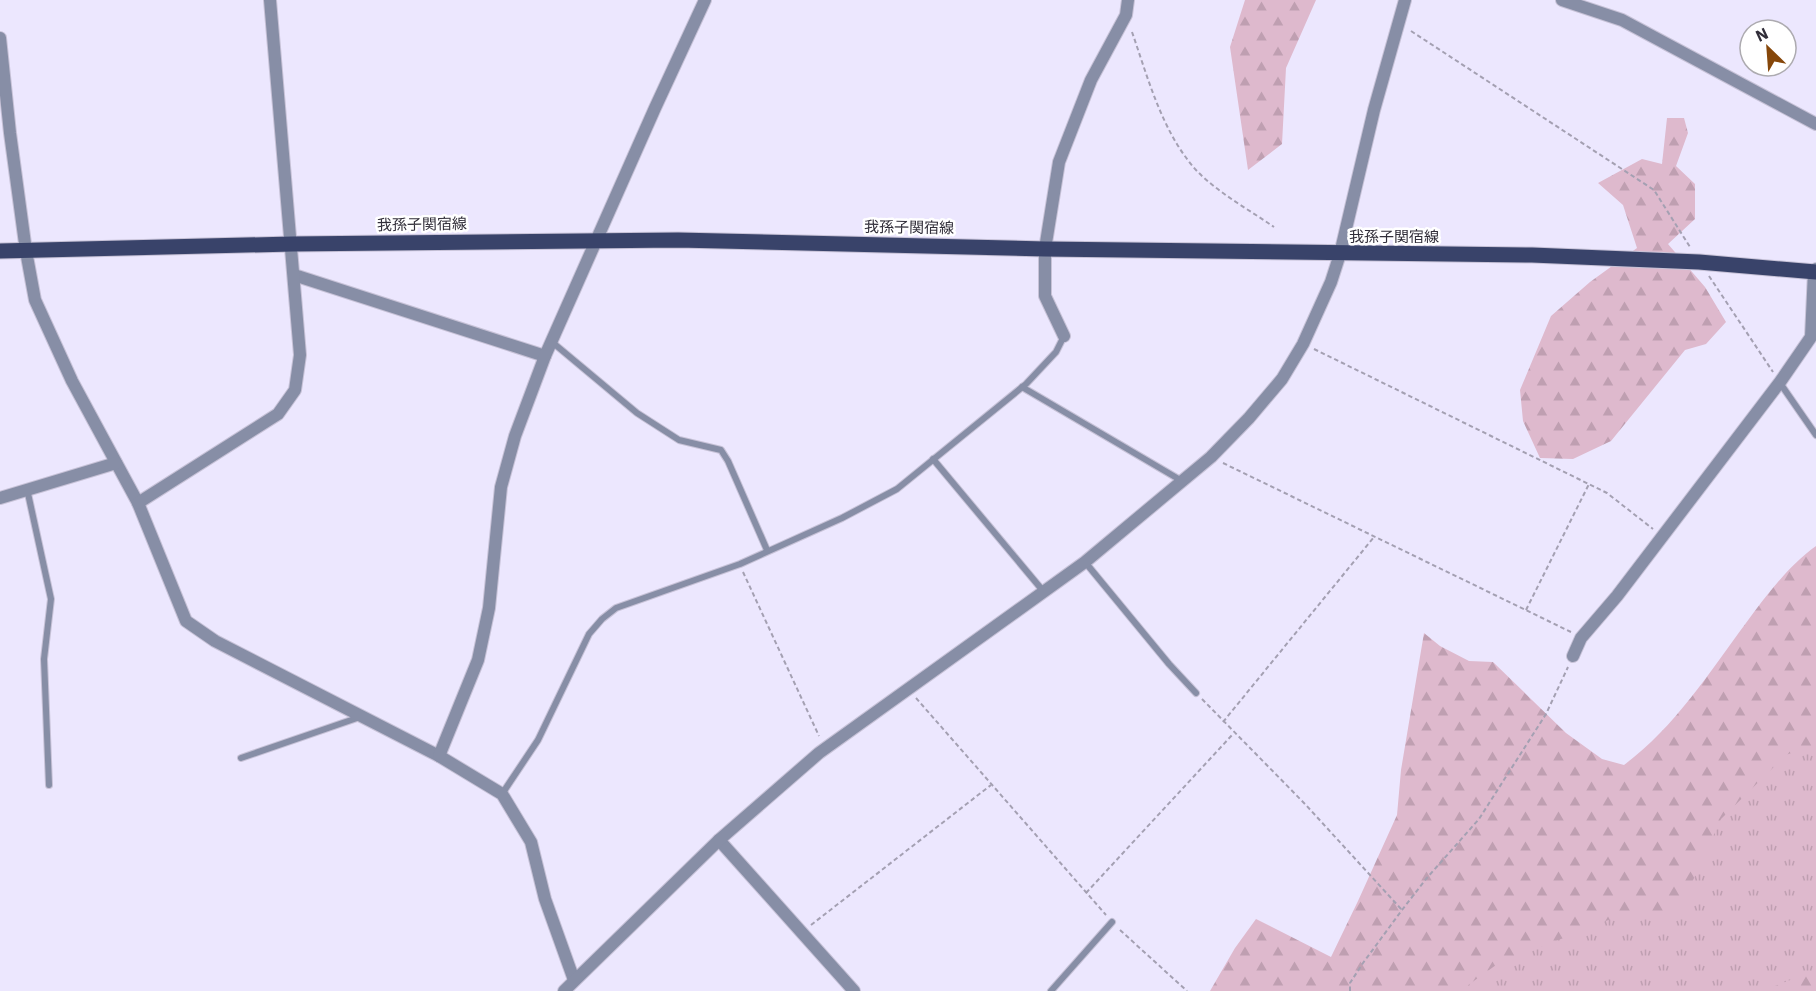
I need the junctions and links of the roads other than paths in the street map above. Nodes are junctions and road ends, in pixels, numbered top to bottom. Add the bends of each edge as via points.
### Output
1 (270, 0) edge
2 (705, 0) edge
3 (1121, 0) edge
4 (1128, 0) edge
5 (1405, 0) edge
6 (1563, 0) edge
7 (1126, 15) junction
8 (0, 38) edge
9 (1816, 124) edge
10 (597, 239) junction
11 (292, 244) junction
12 (1044, 249) junction
13 (0, 251) edge
14 (26, 251) junction
15 (1340, 254) junction
16 (1815, 271) edge
17 (294, 275) junction
18 (1064, 336) joint
19 (552, 341) junction
20 (545, 356) junction
21 (1780, 382) junction
22 (1022, 387) junction
23 (1816, 435) edge
24 (933, 459) junction
25 (116, 463) junction
26 (1182, 481) junction
27 (27, 489) junction
28 (0, 498) edge
29 (138, 503) junction
30 (767, 550) junction
31 (1085, 562) junction
32 (1044, 592) junction
33 (1573, 656) road end
34 (1196, 693) road end
35 (364, 716) junction
36 (439, 756) junction
37 (241, 758) dead end
38 (49, 785) dead end
39 (502, 794) junction
40 (719, 840) junction
41 (1112, 922) road end
42 (574, 980) junction
43 (564, 991) edge
44 (854, 991) edge
45 (1051, 991) edge

1 - 11 street
2 - 10 street
3 - 7 street
4 - 7 street
5 - 15 street
6 - 9 street via 1622,20
7 - 12 street via 1091,80 1059,162
8 - 14 street
10 - 11 main road, 我孫子関宿線
10 - 12 main road, 我孫子関宿線
10 - 19 street
11 - 14 main road, 我孫子関宿線
11 - 17 street
12 - 15 main road, 我孫子関宿線
12 - 18 street via 1046,296
13 - 14 main road, 我孫子関宿線
14 - 25 street via 35,300
15 - 16 main road, 我孫子関宿線 via 1532,255
15 - 26 street via 1304,344 1282,379 1250,418
16 - 21 street via 1811,337
17 - 20 street
17 - 29 street via 300,354 295,390 278,414
18 - 22 lane via 1056,352
19 - 20 street
19 - 30 lane via 637,413 678,440 721,450
20 - 36 street via 514,436 501,487 489,608 478,660
21 - 23 lane
21 - 33 street via 1581,638
22 - 24 lane
22 - 26 lane
24 - 30 lane via 897,489
24 - 32 lane
25 - 27 street
25 - 29 street
26 - 31 street
27 - 28 street
27 - 38 lane via 51,599 44,659
29 - 35 street via 186,621 216,641
30 - 39 lane via 740,564 616,608 602,619 589,634 538,740
31 - 32 street
31 - 34 lane
32 - 40 street via 825,749
35 - 36 street
35 - 37 lane
36 - 39 street
39 - 42 street via 531,842 545,899
40 - 42 street
40 - 44 street
41 - 45 lane
42 - 43 street

